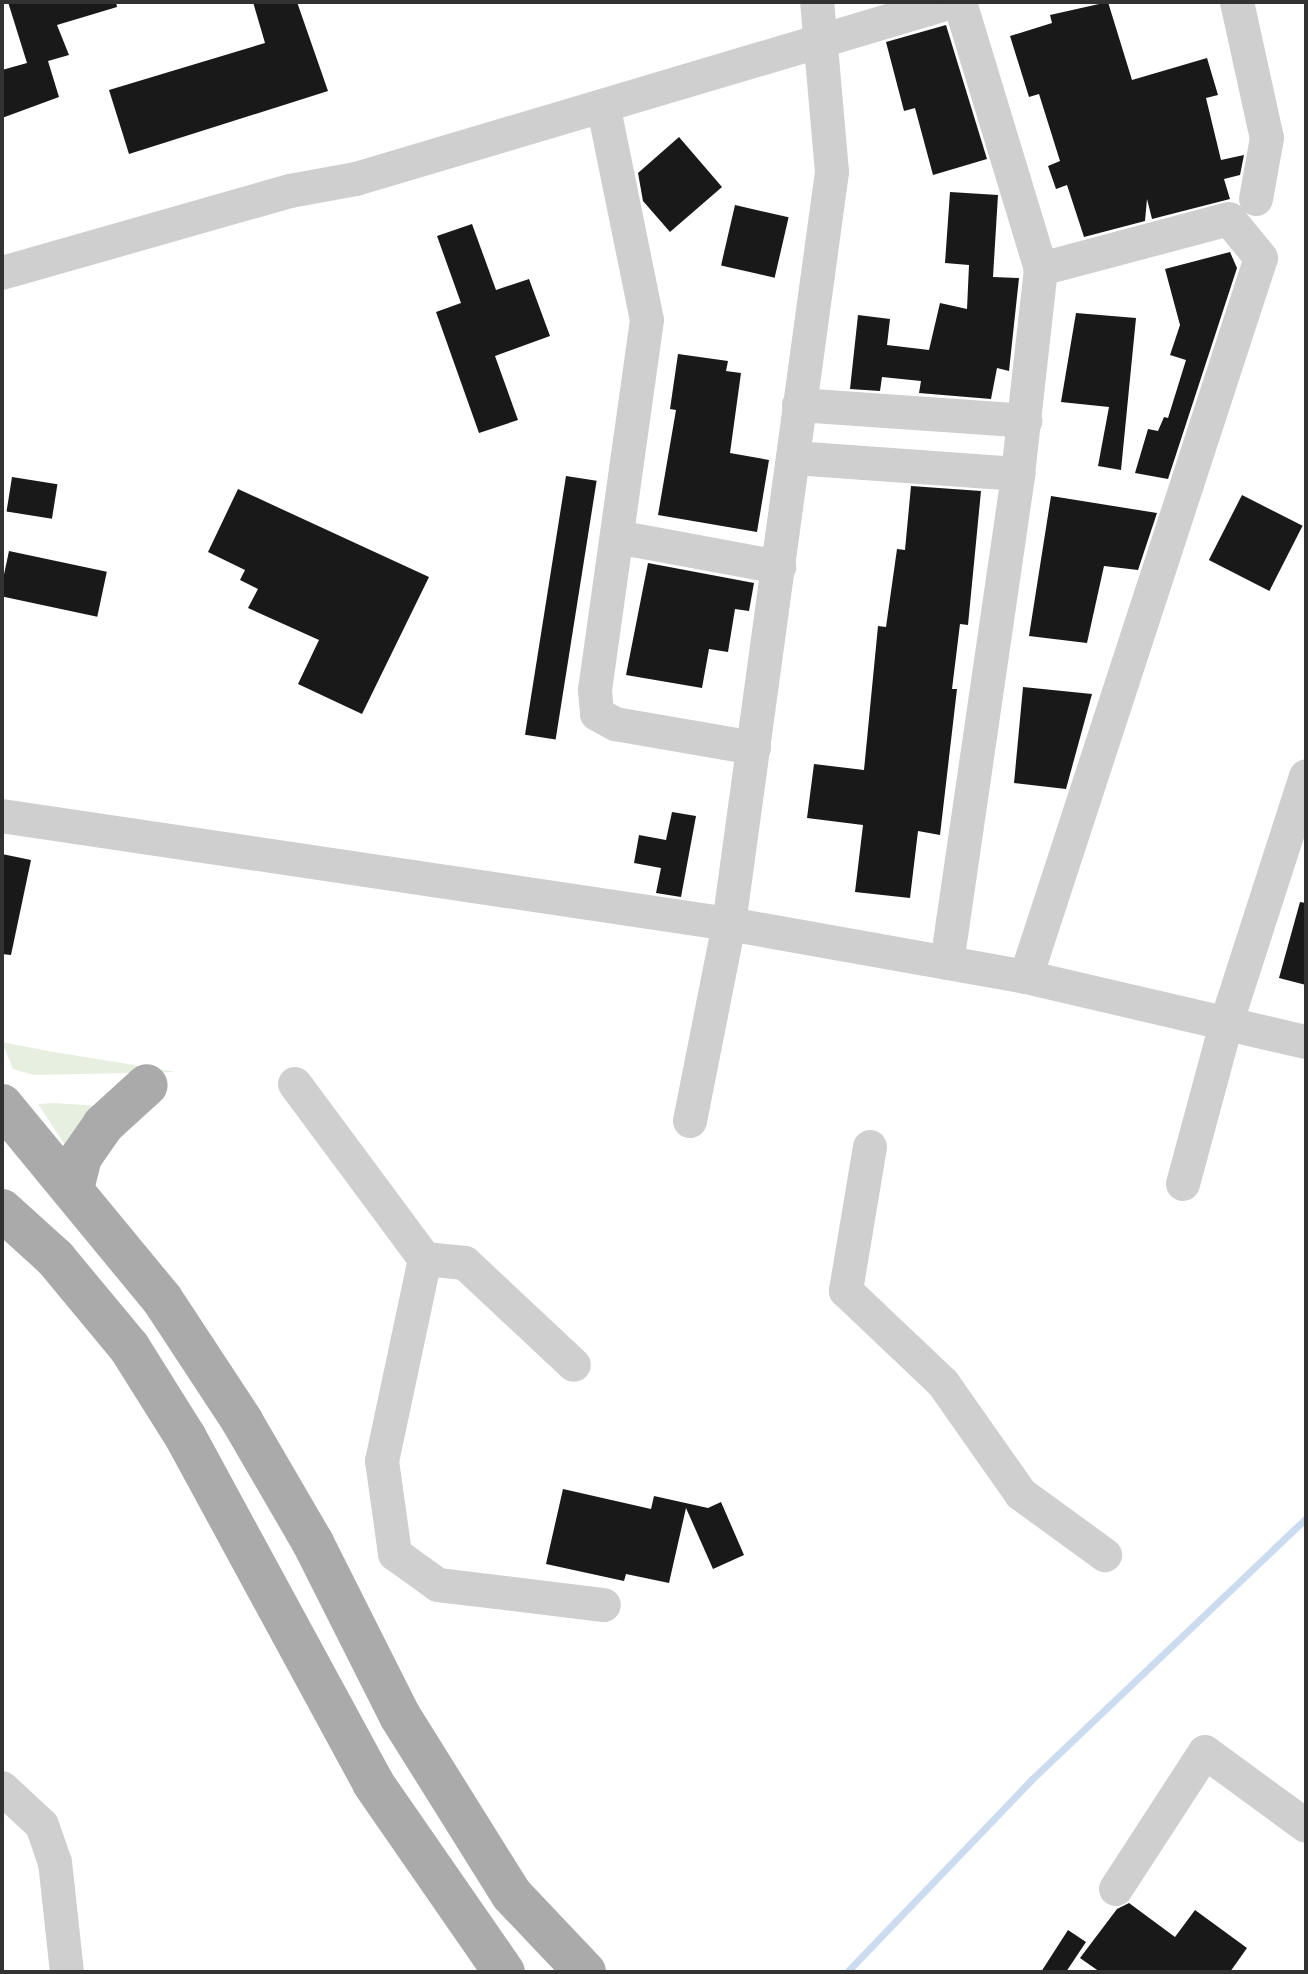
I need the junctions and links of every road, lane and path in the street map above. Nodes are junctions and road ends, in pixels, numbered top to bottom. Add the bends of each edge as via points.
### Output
1 (817, 2) edge
2 (952, 2) edge
3 (960, 2) edge
4 (1237, 2) edge
5 (822, 43) junction
6 (604, 109) junction
7 (1256, 199) dead end
8 (1041, 269) junction
9 (2, 273) edge
10 (799, 405) junction
11 (1025, 421) junction
12 (794, 458) junction
13 (1018, 474) junction
14 (617, 537) junction
15 (779, 567) junction
16 (754, 748) junction
17 (1306, 776) edge
18 (2, 816) edge
19 (1295, 847) edge
20 (729, 924) junction
21 (947, 963) junction
22 (1026, 977) junction
23 (1227, 1021) junction
24 (1306, 1042) edge
25 (295, 1084) dead end
26 (147, 1085) dead end
27 (2, 1105) edge
28 (690, 1121) dead end
29 (870, 1147) dead end
30 (1183, 1184) dead end
31 (73, 1189) junction
32 (2, 1210) edge
33 (425, 1259) junction
34 (574, 1365) dead end
35 (1105, 1555) dead end
36 (604, 1605) dead end
37 (2, 1788) edge
38 (1306, 1826) edge
39 (1116, 1889) dead end
40 (67, 1972) edge
41 (504, 1972) edge
42 (585, 1972) edge

1 - 5 street
2 - 5 street
3 - 8 street
4 - 7 street via 1267,138
5 - 6 street
5 - 10 street via 832,172
6 - 9 street
6 - 14 street via 647,320
8 - 11 street
8 - 22 street via 1229,219 1261,258
10 - 11 street
10 - 12 street
11 - 13 street
12 - 13 street
12 - 15 street
13 - 21 street
14 - 15 street
14 - 16 street via 595,690 597,714 615,724
15 - 16 street
16 - 20 street
17 - 19 street
18 - 20 street
19 - 23 street
20 - 21 street
20 - 28 street
21 - 22 street
22 - 23 street
23 - 24 street
23 - 30 street
25 - 33 street
26 - 31 main road via 103,1125 81,1157
27 - 31 main road
29 - 35 street via 846,1291 943,1383 1021,1494
31 - 42 main road via 162,1299 242,1421 313,1543 400,1716 512,1895
32 - 41 main road via 55,1258 129,1347 186,1438 373,1783
33 - 34 street via 465,1263
33 - 36 street via 382,1461 395,1554 438,1585
37 - 40 street via 42,1825 55,1862
38 - 39 street via 1205,1752

